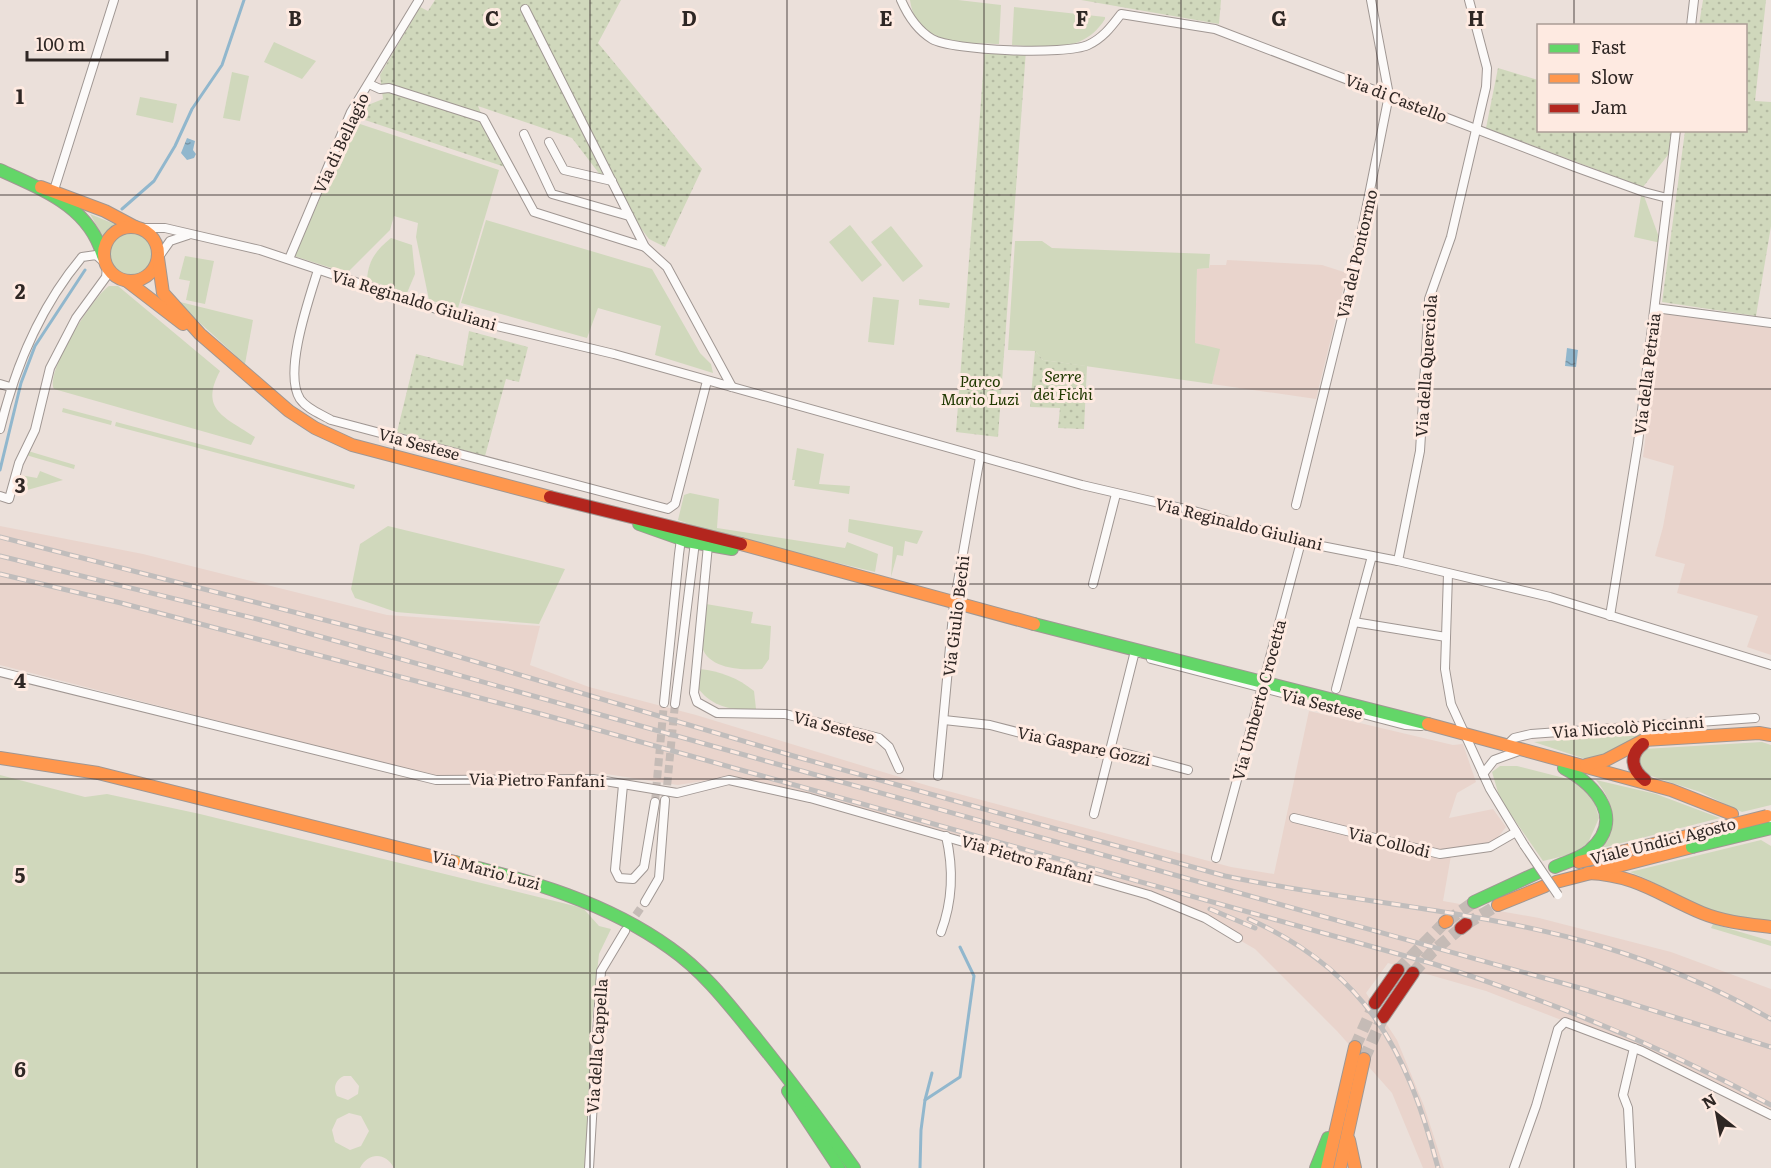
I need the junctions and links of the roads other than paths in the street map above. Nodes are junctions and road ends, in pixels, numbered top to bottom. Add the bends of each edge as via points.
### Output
1 (114, 0) edge
2 (419, 0) edge
3 (902, 0) edge
4 (1371, 0) edge
5 (1469, 0) edge
6 (1694, 0) edge
7 (525, 9) dead end
8 (1691, 24) edge
9 (369, 84) junction
10 (1389, 95) junction
11 (1475, 129) junction
12 (1676, 132) edge
13 (524, 134) dead end
14 (549, 142) dead end
15 (6, 173) edge
16 (612, 181) junction
17 (32, 185) junction
18 (54, 190) junction
19 (1667, 198) junction
20 (629, 216) junction
21 (136, 228) junction
22 (191, 235) junction
23 (645, 248) junction
24 (158, 258) junction
25 (289, 259) junction
26 (106, 264) junction
27 (318, 270) junction
28 (127, 281) junction
29 (1655, 308) junction
30 (1771, 323) edge
31 (200, 334) junction
32 (706, 381) junction
33 (0, 384) edge
34 (10, 387) junction
35 (732, 387) junction
36 (0, 429) edge
37 (980, 457) junction
38 (1116, 494) junction
39 (5, 498) edge
40 (1296, 505) dead end
41 (593, 507) junction
42 (648, 520) junction
43 (688, 540) junction
44 (733, 542) junction
45 (1301, 542) junction
46 (708, 544) junction
47 (1372, 556) junction
48 (1398, 561) junction
49 (819, 566) junction
50 (1448, 574) junction
51 (1093, 584) dead end
52 (954, 604) junction
53 (1610, 616) junction
54 (1354, 622) junction
55 (1446, 637) junction
56 (1136, 651) junction
57 (1771, 665) edge
58 (0, 672) edge
59 (1263, 685) junction
60 (1336, 689) dead end
61 (664, 703) tunnel mouth
62 (675, 704) tunnel mouth
63 (1755, 718) dead end
64 (944, 720) junction
65 (1463, 734) junction
66 (1771, 735) edge
67 (1661, 739) junction
68 (1505, 747) junction
69 (1519, 751) junction
70 (1110, 752) junction
71 (1534, 754) junction
72 (0, 758) edge
73 (1578, 765) junction
74 (0, 767) edge
75 (899, 769) dead end
76 (1188, 770) dead end
77 (1483, 774) junction
78 (938, 776) dead end
79 (623, 785) junction
80 (148, 786) junction
81 (1658, 786) junction
82 (665, 800) tunnel mouth
83 (655, 802) tunnel mouth
84 (1094, 814) dead end
85 (1732, 814) dead end
86 (1294, 818) dead end
87 (1770, 819) edge
88 (1516, 832) junction
89 (946, 836) junction
90 (1692, 841) junction
91 (1216, 858) dead end
92 (1546, 870) junction
93 (1588, 873) junction
94 (1558, 895) dead end
95 (645, 902) tunnel mouth
96 (1474, 902) tunnel mouth
97 (1498, 906) tunnel mouth
98 (1771, 927) edge
99 (625, 931) tunnel mouth
100 (941, 932) dead end
101 (1238, 938) dead end
102 (1398, 970) tunnel mouth
103 (1413, 973) tunnel mouth
104 (1375, 1003) tunnel mouth
105 (1383, 1017) tunnel mouth
106 (1355, 1047) tunnel mouth
107 (1634, 1048) junction
108 (769, 1054) junction
109 (1364, 1059) tunnel mouth
110 (1341, 1103) junction
111 (1771, 1115) edge
112 (1348, 1127) junction
113 (589, 1168) edge
114 (839, 1168) edge
115 (854, 1168) edge
116 (1316, 1168) edge
117 (1328, 1168) edge
118 (1340, 1168) edge
119 (1355, 1168) edge
120 (1514, 1168) edge
121 (1631, 1168) edge

1 - 18 street
2 - 9 street, Via di Bellagio
3 - 10 street, Via di Castello via 912,21 935,41 954,46 1071,51 1100,39 1121,14 1215,29
4 - 10 street, Via del Pontormo
5 - 11 street, Via della Querciola via 1487,68
6 - 8 street
7 - 16 street
9 - 23 street via 483,118 534,212
9 - 25 street, Via di Bellagio via 351,112
10 - 11 street, Via di Castello
10 - 40 street, Via del Pontormo via 1354,270
11 - 19 street, Via di Castello
11 - 48 street, Via della Querciola via 1451,237 1429,299 1420,451
12 - 19 street, Via della Petraia
13 - 20 street via 552,194
14 - 16 street via 564,170
15 - 17 main road
16 - 20 street
17 - 18 main road
17 - 26 main road via 87,222
18 - 21 main road
19 - 29 street, Via della Petraia
20 - 23 street
21 - 22 street, Via Reginaldo Giuliani via 156,227
21 - 24 main road via 151,237
21 - 26 main road via 112,235 105,247
22 - 24 street via 170,241
22 - 25 street, Via Reginaldo Giuliani
23 - 35 street via 666,267
24 - 28 main road via 146,277
24 - 31 main road, Via Sestese via 163,293
25 - 27 street, Via Reginaldo Giuliani
26 - 28 main road via 116,277
26 - 34 street via 96,255 80,259 35,330
26 - 39 street via 106,277 76,318 50,368 35,430
27 - 32 street, Via Reginaldo Giuliani via 463,318 604,351
27 - 32 street, Via Sestese via 295,363 296,389 308,407 331,420 667,509 672,508
28 - 31 main road, Via Sestese
29 - 30 street
29 - 53 street, Via della Petraia
31 - 41 main road, Via Sestese via 289,411 338,440
32 - 35 street, Via Reginaldo Giuliani
33 - 34 street
34 - 36 street
35 - 37 street, Via Reginaldo Giuliani
37 - 38 street, Via Reginaldo Giuliani
37 - 52 street, Via Giulio Bechi
38 - 45 street, Via Reginaldo Giuliani via 1194,511
38 - 51 street
41 - 42 main road, Via Sestese
41 - 43 main road, Via Sestese
42 - 43 street
42 - 44 main road, Via Sestese
43 - 44 street
43 - 46 main road, Via Sestese
43 - 61 street
43 - 62 street
44 - 49 main road, Via Sestese
45 - 47 street, Via Reginaldo Giuliani
45 - 59 street, Via Umberto Crocetta
46 - 49 main road, Via Sestese
46 - 75 street, Via Sestese via 694,693 697,702 717,713 785,714 879,738 889,747
47 - 48 street, Via Reginaldo Giuliani
47 - 54 street
48 - 50 street, Via Reginaldo Giuliani
49 - 52 main road, Via Sestese
50 - 53 street, Via Reginaldo Giuliani via 1550,597
50 - 55 street
52 - 56 main road, Via Sestese
52 - 64 street, Via Giulio Bechi
53 - 57 street, Via Reginaldo Giuliani
54 - 55 street
54 - 60 street
55 - 65 street via 1447,688
56 - 59 main road, Via Sestese
56 - 70 street
58 - 79 street, Via Pietro Fanfani via 436,780 593,779
59 - 65 main road, Via Sestese
59 - 91 street, Via Umberto Crocetta
63 - 68 street, Via Niccolò Piccinni via 1531,734 1514,738
64 - 70 street, Via Gaspare Gozzi via 990,725 1098,753
64 - 78 street, Via Giulio Bechi
65 - 68 main road, Via Sestese
65 - 77 street
66 - 67 main road via 1759,732
67 - 73 main road via 1644,740 1606,760
67 - 81 main road via 1638,747 1632,760 1637,774
68 - 69 main road, Via Sestese
69 - 71 main road, Via Sestese
69 - 77 street via 1494,760
70 - 76 street, Via Gaspare Gozzi
70 - 84 street
71 - 73 main road, Via Sestese
71 - 92 main road, Viale Undici Agosto via 1584,777 1605,806 1604,830 1594,846 1580,857
72 - 80 main road, Via Mario Luzi via 99,773
73 - 81 main road, Via Sestese
74 - 80 main road, Via Mario Luzi
77 - 88 street
79 - 83 street via 615,870 619,878 633,879 644,867
79 - 89 street, Via Pietro Fanfani via 685,793 729,780
80 - 108 main road, Via Mario Luzi via 492,871 587,901 655,936 686,959 731,1004
81 - 85 main road, Via Sestese
82 - 95 street via 659,878
86 - 88 street, Via Collodi via 1438,854 1490,847
87 - 90 main road, Viale Undici Agosto, bridge
88 - 94 street, bridge
89 - 100 street via 951,907
89 - 101 street, Via Pietro Fanfani via 1165,900
90 - 92 main road, Viale Undici Agosto
90 - 93 main road, Viale Undici Agosto
92 - 96 main road, Viale Undici Agosto
93 - 97 main road, Viale Undici Agosto
93 - 98 main road via 1636,880 1703,913 1735,923
99 - 113 street, Via della Cappella via 602,971
102 - 104 main road
103 - 105 main road
106 - 110 main road
107 - 111 street
107 - 120 street via 1569,1022 1562,1024
107 - 121 street via 1623,1095 1628,1108
108 - 114 main road, Via Mario Luzi
108 - 115 main road, Via Mario Luzi
109 - 112 main road
110 - 116 main road
110 - 117 main road
112 - 118 main road
112 - 119 main road

